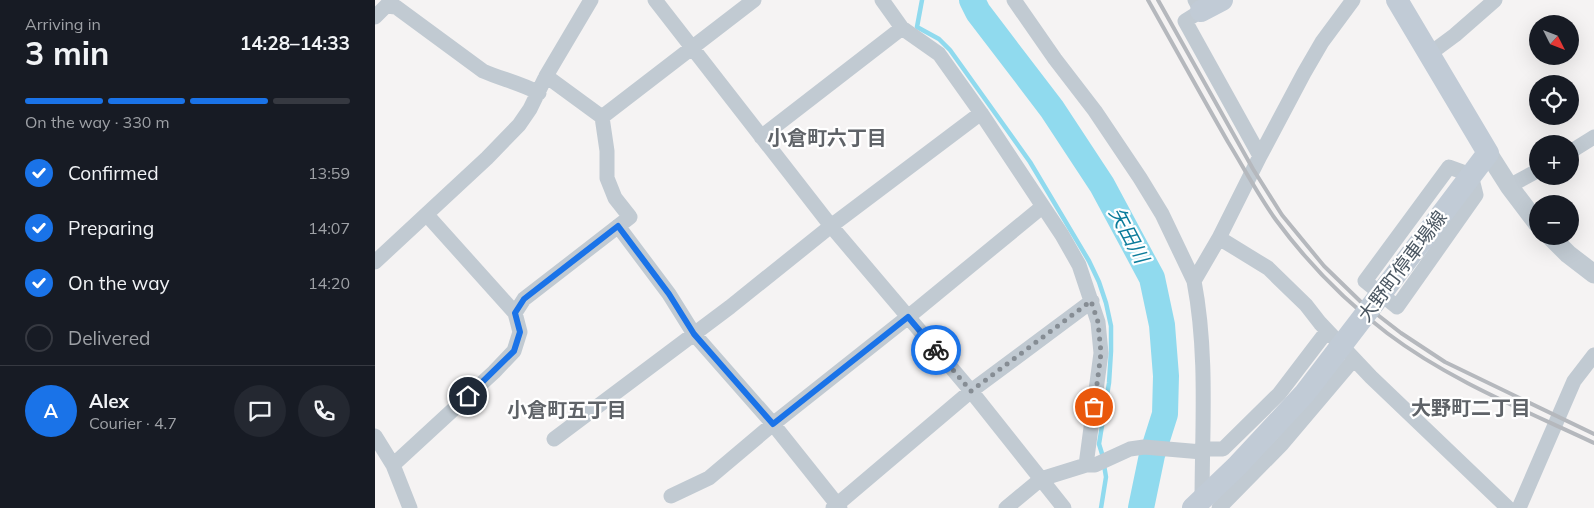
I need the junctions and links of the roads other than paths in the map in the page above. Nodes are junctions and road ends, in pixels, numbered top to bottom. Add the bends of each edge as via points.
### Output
1 (591, 0) edge
2 (655, 0) edge
3 (754, 0) edge
4 (882, 0) edge
5 (1014, 0) edge
6 (1222, 0) edge
7 (1353, 0) edge
8 (1397, 0) edge
9 (1495, 0) edge
10 (1198, 6) edge
11 (375, 17) edge
12 (903, 28) junction
13 (692, 47) junction
14 (1428, 55) junction
15 (546, 76) junction
16 (539, 93) junction
17 (981, 113) junction
18 (602, 118) junction
19 (1594, 137) edge
20 (761, 138) junction
21 (1579, 146) edge
22 (1488, 153) junction
23 (1260, 156) junction
24 (1471, 175) junction
25 (1529, 175) edge
26 (1509, 186) junction
27 (1042, 207) junction
28 (1529, 212) edge
29 (427, 215) junction
30 (618, 226) junction
31 (831, 226) junction
32 (1219, 238) junction
33 (1559, 245) edge
34 (375, 262) edge
35 (1594, 274) edge
36 (1194, 281) junction
37 (1091, 301) junction
38 (515, 313) junction
39 (908, 317) junction
40 (1327, 331) junction
41 (694, 334) junction
42 (1594, 355) edge
43 (1354, 359) junction
44 (971, 391) junction
45 (773, 424) junction
46 (375, 436) edge
47 (554, 439) dead end
48 (1198, 451) junction
49 (393, 465) junction
50 (1087, 465) junction
51 (1041, 479) junction
52 (671, 496) dead end
53 (837, 507) edge
54 (410, 508) edge
55 (1007, 508) edge
56 (1064, 508) edge
57 (1193, 508) edge
58 (1202, 508) edge
59 (1219, 508) edge
60 (1509, 508) edge
61 (1519, 508) edge

1 - 15 street
2 - 13 street
3 - 13 street
4 - 12 street
5 - 36 street via 1140,178
6 - 10 main road
7 - 23 street via 1322,42
8 - 14 main road
9 - 14 street
10 - 23 street via 1185,21
11 - 16 street via 386,6 396,7 483,70
12 - 17 street via 939,54
12 - 20 street
13 - 18 street
13 - 20 street
14 - 22 main road
15 - 16 street
15 - 18 street
16 - 29 street via 519,124
17 - 27 street
17 - 31 street
18 - 30 street via 607,178 615,198 630,217
19 - 21 street
20 - 31 street
22 - 24 main road, 大野町停車場線
22 - 26 street
23 - 32 street
24 - 24 street via 1476,195 1397,307 1365,281 1449,167
24 - 57 main road, 大野町停車場線, bridge via 1305,393
25 - 26 street
26 - 28 street
27 - 37 street via 1079,265
27 - 39 street
29 - 34 street
29 - 38 street
30 - 38 street via 524,299
30 - 41 street via 669,294
31 - 39 street
31 - 41 street
32 - 36 street
32 - 40 street via 1268,268
33 - 35 street
36 - 48 street via 1203,345
37 - 44 street
37 - 50 street via 1098,322 1101,353
38 - 49 street via 520,332 514,351
39 - 44 street
39 - 45 street
40 - 43 street
40 - 48 street via 1279,394 1223,449
41 - 45 street
41 - 47 street
42 - 61 street via 1574,381
43 - 59 street via 1282,444
43 - 60 street
44 - 51 street
44 - 53 street
45 - 52 street via 709,478
45 - 53 street
46 - 49 street
48 - 50 street via 1144,447
48 - 58 street
49 - 54 street
50 - 51 street
51 - 55 street
51 - 56 street

